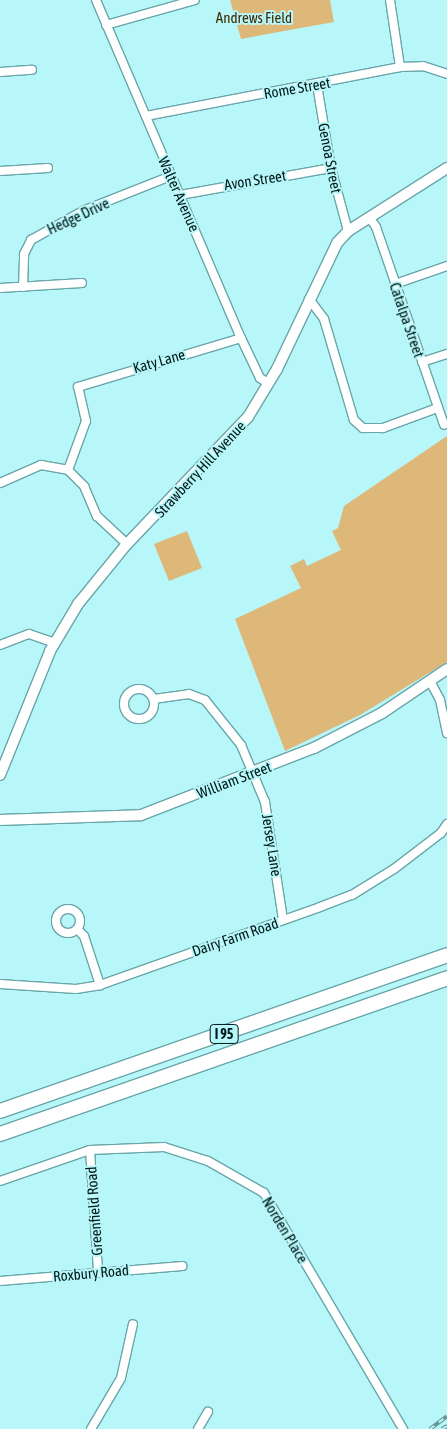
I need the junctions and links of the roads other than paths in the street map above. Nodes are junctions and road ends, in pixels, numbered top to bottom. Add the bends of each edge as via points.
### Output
1 (96, 0) edge
2 (195, 0) edge
3 (390, 0) edge
4 (106, 24) junction
5 (400, 68) junction
6 (32, 70) dead end
7 (0, 72) edge
8 (447, 74) edge
9 (317, 85) junction
10 (146, 116) junction
11 (48, 168) dead end
12 (331, 168) junction
13 (447, 168) edge
14 (0, 171) edge
15 (172, 176) junction
16 (180, 195) junction
17 (368, 217) junction
18 (348, 231) junction
19 (447, 266) edge
20 (82, 284) dead end
21 (395, 284) junction
22 (23, 287) junction
23 (0, 288) edge
24 (309, 299) junction
25 (241, 338) junction
26 (447, 354) edge
27 (422, 362) junction
28 (268, 383) junction
29 (437, 408) junction
30 (444, 425) dead end
31 (68, 470) junction
32 (0, 484) edge
33 (127, 544) junction
34 (55, 644) junction
35 (0, 645) edge
36 (447, 668) edge
37 (430, 681) junction
38 (154, 699) junction
39 (447, 734) edge
40 (253, 773) junction
41 (0, 775) edge
42 (0, 820) edge
43 (447, 824) edge
44 (283, 920) junction
45 (77, 929) dead end
46 (447, 955) edge
47 (447, 978) edge
48 (0, 984) edge
49 (100, 985) junction
50 (0, 1111) edge
51 (0, 1134) edge
52 (90, 1150) junction
53 (0, 1181) edge
54 (182, 1266) dead end
55 (98, 1272) junction
56 (0, 1281) edge
57 (133, 1324) dead end
58 (208, 1412) dead end
59 (95, 1428) edge
60 (198, 1429) edge
61 (403, 1429) edge

1 - 4 street, Walter Avenue
2 - 4 street
3 - 5 street
4 - 10 street, Walter Avenue
5 - 8 street, Rome Street via 423,66
5 - 9 street, Rome Street
6 - 7 street
9 - 10 street, Rome Street
9 - 12 street, Genoa Street
10 - 15 street, Walter Avenue
11 - 14 street
12 - 16 street, Avon Street
12 - 18 street, Genoa Street
13 - 17 main road, Strawberry Hill Avenue
15 - 16 street, Walter Avenue
15 - 22 street, Hedge Drive via 85,210 31,240 24,254
16 - 25 street, Walter Avenue
17 - 18 main road, Strawberry Hill Avenue
17 - 21 street, Catalpa Street via 376,227
18 - 24 main road, Strawberry Hill Avenue via 326,260
19 - 21 street
20 - 22 street
21 - 27 street, Catalpa Street
22 - 23 street
24 - 28 main road, Strawberry Hill Avenue
24 - 29 street via 324,319 354,420 363,428 377,429
25 - 28 street, Walter Avenue via 260,378
25 - 31 street, Katy Lane via 78,387 86,421
26 - 27 street
27 - 29 street, Catalpa Street
28 - 33 main road, Strawberry Hill Avenue via 229,440
29 - 30 street, Catalpa Street
31 - 32 street via 41,466
31 - 33 street via 84,486 97,516
33 - 34 main road, Strawberry Hill Avenue via 96,579
34 - 35 street via 29,634
34 - 41 main road, Strawberry Hill Avenue
36 - 37 main road, William Street
37 - 39 street via 440,700
37 - 40 main road, William Street via 342,734
38 - 38 street via 143,689 133,690 126,697 124,707 129,716 143,719 152,713
38 - 40 street, Jersey Lane via 189,694 205,700 241,745
40 - 42 main road, William Street via 141,815
40 - 44 street, Jersey Lane via 272,833
43 - 44 street, Dairy Farm Road via 426,846 352,895
44 - 49 street, Dairy Farm Road
45 - 49 street via 84,936
46 - 50 highway, I 95
47 - 51 highway, I 95
48 - 49 street, Dairy Farm Road via 76,989
52 - 53 street, Norden Place
52 - 55 street, Greenfield Road
52 - 61 street, Norden Place via 164,1147 208,1161 264,1193
54 - 55 street, Roxbury Road
55 - 56 street, Roxbury Road
57 - 59 street via 120,1378
58 - 60 street

